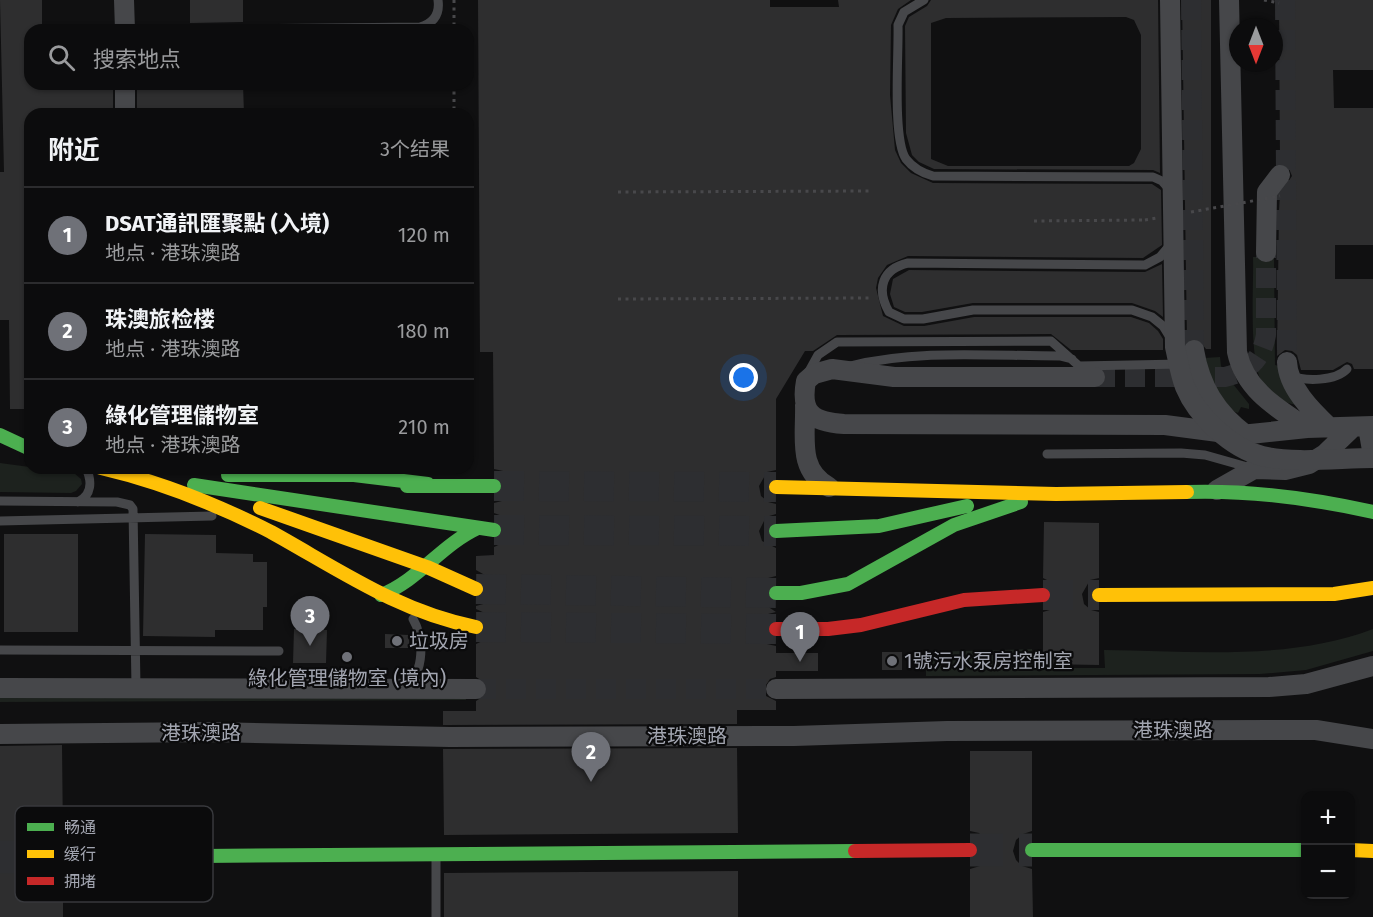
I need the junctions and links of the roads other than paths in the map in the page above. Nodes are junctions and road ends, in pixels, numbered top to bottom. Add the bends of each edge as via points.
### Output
1 (124, 0) edge
2 (438, 0) edge
3 (924, 0) edge
4 (1170, 0) edge
5 (1229, 0) edge
6 (124, 24) edge
7 (428, 24) edge
8 (125, 90) edge
9 (125, 108) edge
10 (1280, 176) dead end
11 (1173, 195) junction
12 (1172, 243) junction
13 (1266, 252) tunnel mouth
14 (1188, 350) junction
15 (1076, 363) junction
16 (1287, 367) joint
17 (836, 369) junction
18 (1347, 369) dead end
19 (1095, 377) joint
20 (806, 381) junction
21 (805, 405) junction
22 (1329, 427) junction
23 (1365, 427) edge
24 (1307, 428) junction
25 (0, 434) edge
26 (24, 434) edge
27 (1246, 435) junction
28 (24, 446) edge
29 (0, 450) edge
30 (24, 454) edge
31 (1047, 454) dead end
32 (1373, 457) edge
33 (1258, 473) junction
34 (88, 474) edge
35 (135, 474) edge
36 (438, 481) junction
37 (196, 486) junction
38 (494, 486) tunnel mouth
39 (776, 487) tunnel mouth
40 (832, 488) junction
41 (358, 489) dead end
42 (334, 491) dead end
43 (1215, 491) junction
44 (1056, 494) junction
45 (264, 496) junction
46 (0, 501) edge
47 (78, 502) junction
48 (374, 512) junction
49 (1373, 512) edge
50 (135, 519) junction
51 (0, 521) edge
52 (398, 528) dead end
53 (478, 528) junction
54 (494, 530) tunnel mouth
55 (266, 531) junction
56 (776, 531) tunnel mouth
57 (416, 551) dead end
58 (427, 567) junction
59 (1373, 588) edge
60 (476, 589) tunnel mouth
61 (442, 592) dead end
62 (776, 592) tunnel mouth
63 (1043, 595) tunnel mouth
64 (1099, 595) tunnel mouth
65 (381, 596) junction
66 (399, 604) junction
67 (452, 605) dead end
68 (776, 629) tunnel mouth
69 (0, 650) edge
70 (136, 651) junction
71 (279, 651) dead end
72 (1373, 666) edge
73 (136, 687) junction
74 (0, 688) edge
75 (776, 688) tunnel mouth
76 (398, 689) junction
77 (476, 689) tunnel mouth
78 (0, 734) edge
79 (1373, 740) edge
80 (970, 850) tunnel mouth
81 (1032, 850) tunnel mouth
82 (1301, 850) edge
83 (1355, 850) edge
84 (1373, 851) edge
85 (436, 854) junction
86 (213, 856) edge
87 (436, 917) edge

1 - 6 street
2 - 7 lane via 437,15
3 - 11 lane via 904,12 898,25 899,135 905,158 914,167 933,176 1153,177 1162,181
4 - 11 street, bridge
5 - 24 street via 1237,352 1248,380 1266,399
8 - 9 street
10 - 13 street via 1267,192
11 - 12 street, bridge
12 - 14 street, bridge
12 - 14 lane, bridge via 1160,257 1145,264 908,263 890,270 881,285 882,295 889,312 904,319 973,310 1132,310 1152,316
14 - 15 lane via 1188,361 1175,365
14 - 27 street via 1211,400
14 - 32 street, bridge via 1180,372 1190,397 1217,428 1241,447 1279,458
15 - 17 lane via 1060,356 907,356
15 - 19 lane
15 - 20 lane via 1059,346 1041,340 837,342 824,348 812,362
16 - 18 lane via 1298,378 1335,378
16 - 22 street via 1308,405
17 - 19 street via 894,377
17 - 20 street via 824,370
20 - 21 street
21 - 27 street via 812,416 831,424 1165,425
21 - 40 street via 806,462 814,478
22 - 23 street
22 - 24 street
23 - 32 street
23 - 33 street via 1309,464
24 - 27 street
25 - 26 street
25 - 28 main road
29 - 30 main road
31 - 33 lane via 1205,455
33 - 43 street
34 - 47 lane via 89,490
35 - 36 main road via 344,475
35 - 37 main road
35 - 55 main road via 201,498
36 - 38 main road
36 - 41 main road
37 - 45 main road
37 - 58 main road
39 - 40 main road
40 - 44 main road
42 - 45 main road
43 - 44 main road
43 - 49 main road via 1275,490
44 - 56 main road via 986,502 879,526
44 - 62 main road via 1012,504 954,525 848,584 801,593
45 - 48 main road
46 - 47 lane
47 - 50 lane via 124,502 133,508
48 - 52 main road
48 - 53 main road
50 - 51 lane
50 - 55 lane via 225,517
50 - 70 lane
53 - 54 main road
53 - 58 main road via 454,540
55 - 65 main road
57 - 58 main road
58 - 60 main road
58 - 61 main road
58 - 65 main road via 396,591
59 - 64 main road via 1334,594
63 - 68 main road via 964,600 861,626
65 - 66 main road
66 - 67 main road via 440,620 476,627
66 - 76 lane via 418,626 420,667 412,681
69 - 70 lane
70 - 71 lane
70 - 73 lane
72 - 75 street via 1306,684 1269,687
73 - 74 street
73 - 76 street
76 - 77 street
78 - 79 street, 港珠澳路 via 211,732 486,737 1316,730
80 - 85 main road
81 - 82 main road
83 - 84 main road
85 - 86 main road
85 - 87 lane

